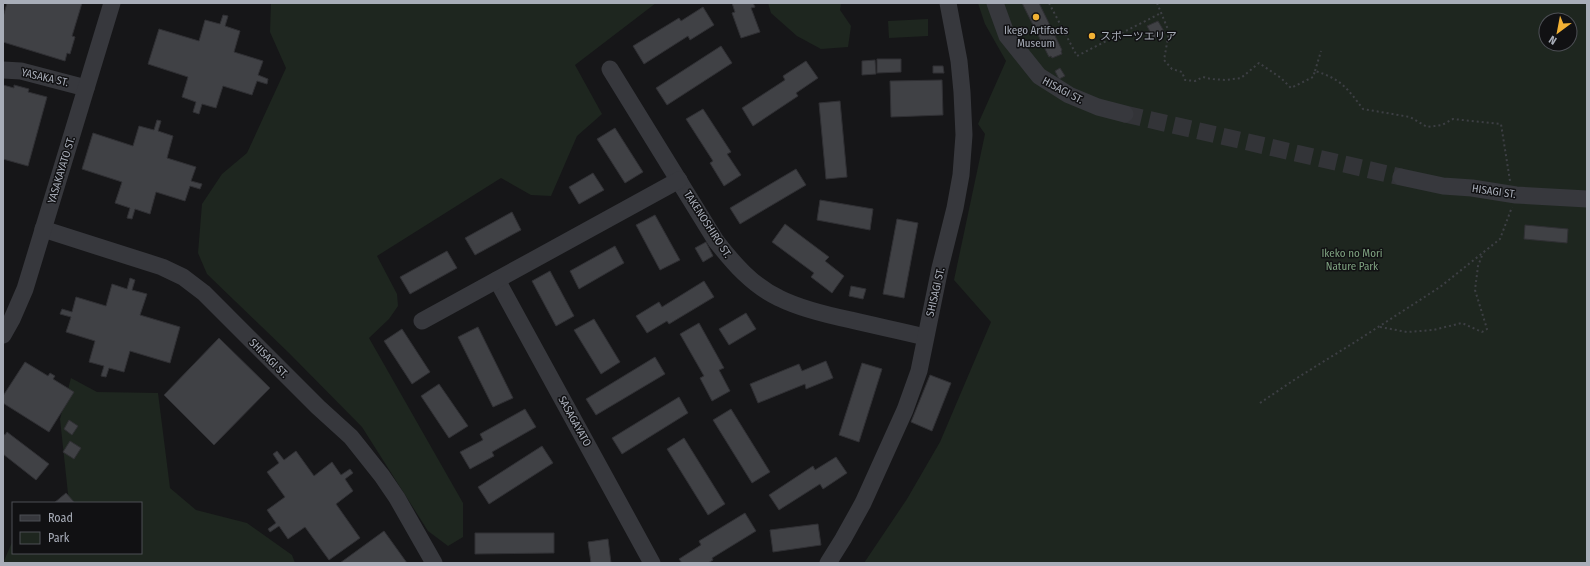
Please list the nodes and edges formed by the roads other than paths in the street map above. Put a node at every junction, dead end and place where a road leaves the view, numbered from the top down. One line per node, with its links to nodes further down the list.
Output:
1 (112, 3): 6 (lane, YASAKAYATO ST.)
2 (948, 3): 15 (lane, SHISAGI ST.)
3 (995, 3): 7 (lane, HISAGI ST.)
4 (610, 69): 9 (lane, TAKENOSHIRO ST.)
5 (3, 70): 6 (lane, YASAKA ST.)
6 (86, 88): 11 (lane, YASAKAYATO ST.)
7 (1125, 114)
8 (1401, 177): 10 (lane, HISAGI ST.)
9 (679, 180): 12 (lane); 15 (lane, TAKENOSHIRO ST.)
10 (1587, 199)
11 (43, 229): 14 (lane, YASAKAYATO ST.); 16 (lane, SHISAGI ST.)
12 (497, 280): 13 (lane); 17 (lane, SASAGAYATO)
13 (422, 321)
14 (3, 335)
15 (925, 337): 18 (lane, SHISAGI ST.)
16 (434, 563)
17 (652, 563)
18 (828, 563)

